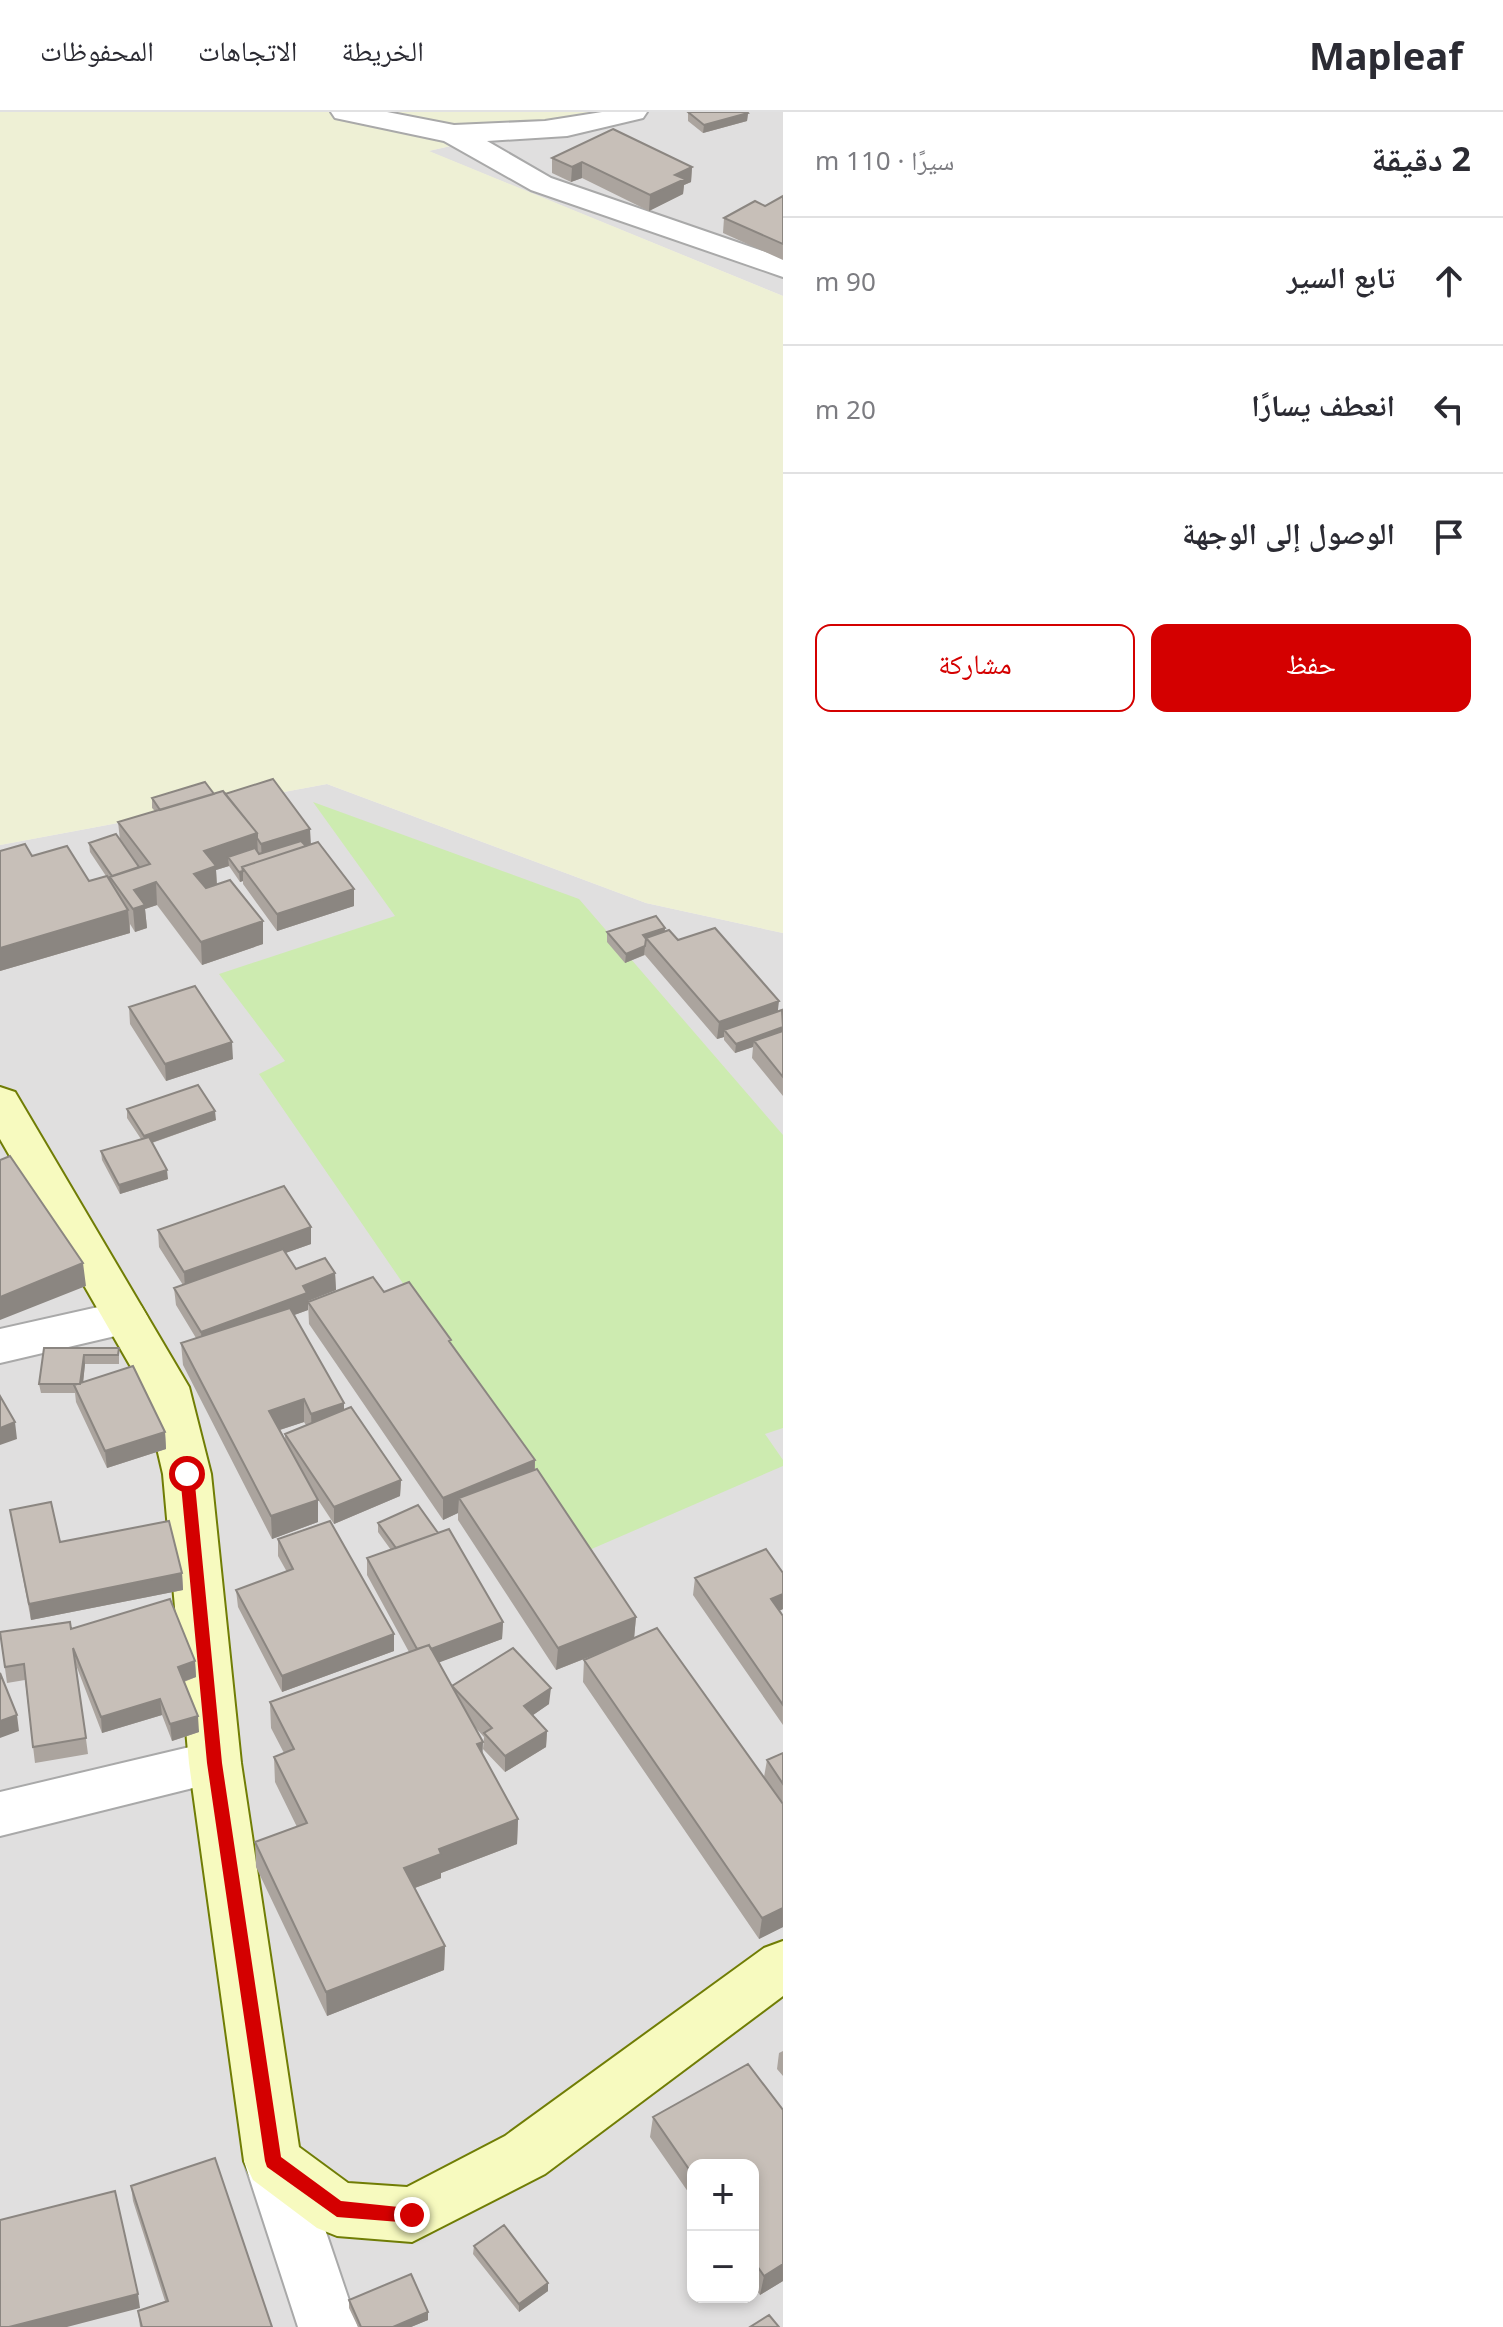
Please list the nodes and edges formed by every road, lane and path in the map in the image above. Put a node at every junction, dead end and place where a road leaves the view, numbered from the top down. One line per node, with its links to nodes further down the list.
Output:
1 (345, 112): 3 (street)
2 (633, 112): 3 (street)
3 (453, 134): 4 (street)
4 (783, 268)
5 (0, 1102): 6 (street)
6 (125, 1318): 7 (street); 8 (street)
7 (0, 1346)
8 (215, 1763): 9 (street); 11 (street)
9 (0, 1814)
10 (783, 1965): 11 (street)
11 (273, 2161): 12 (street)
12 (328, 2327)

